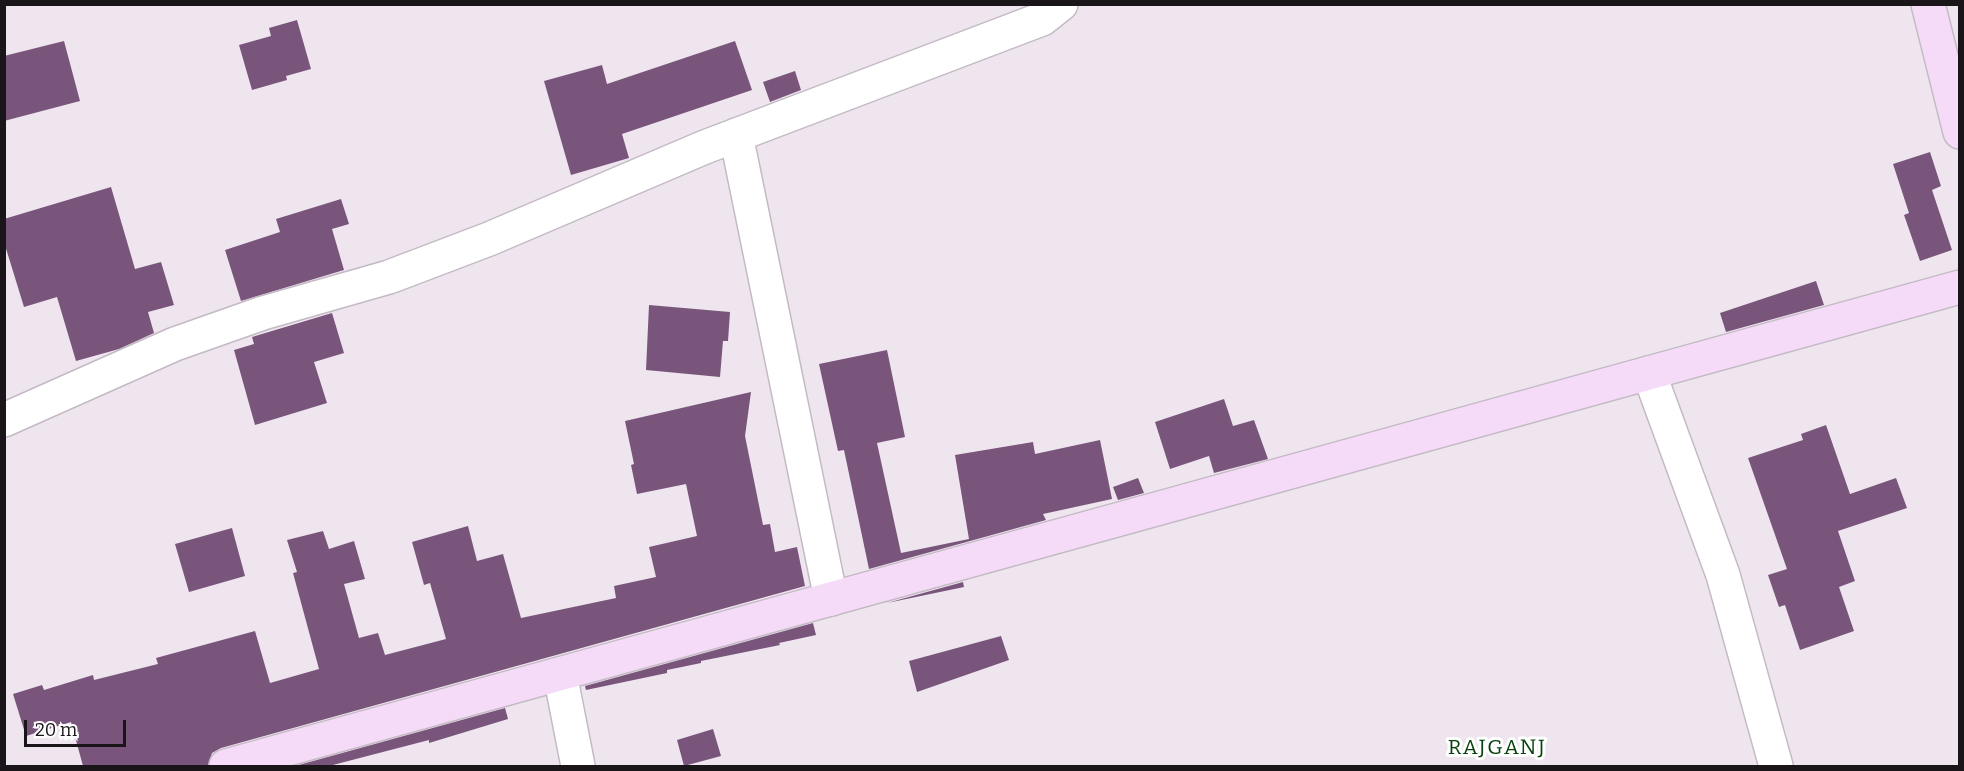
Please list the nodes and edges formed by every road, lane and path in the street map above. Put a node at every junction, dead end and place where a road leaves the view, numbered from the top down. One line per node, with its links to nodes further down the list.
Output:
1 (1061, 4): 4 (street)
2 (1928, 4): 3 (street)
3 (1959, 132)
4 (736, 135): 7 (street); 8 (street)
5 (1959, 287): 6 (street)
6 (1649, 373): 8 (street); 12 (street)
7 (4, 420)
8 (831, 599): 9 (street)
9 (561, 674): 10 (street); 11 (street)
10 (226, 766)
11 (578, 766)
12 (1776, 766)

